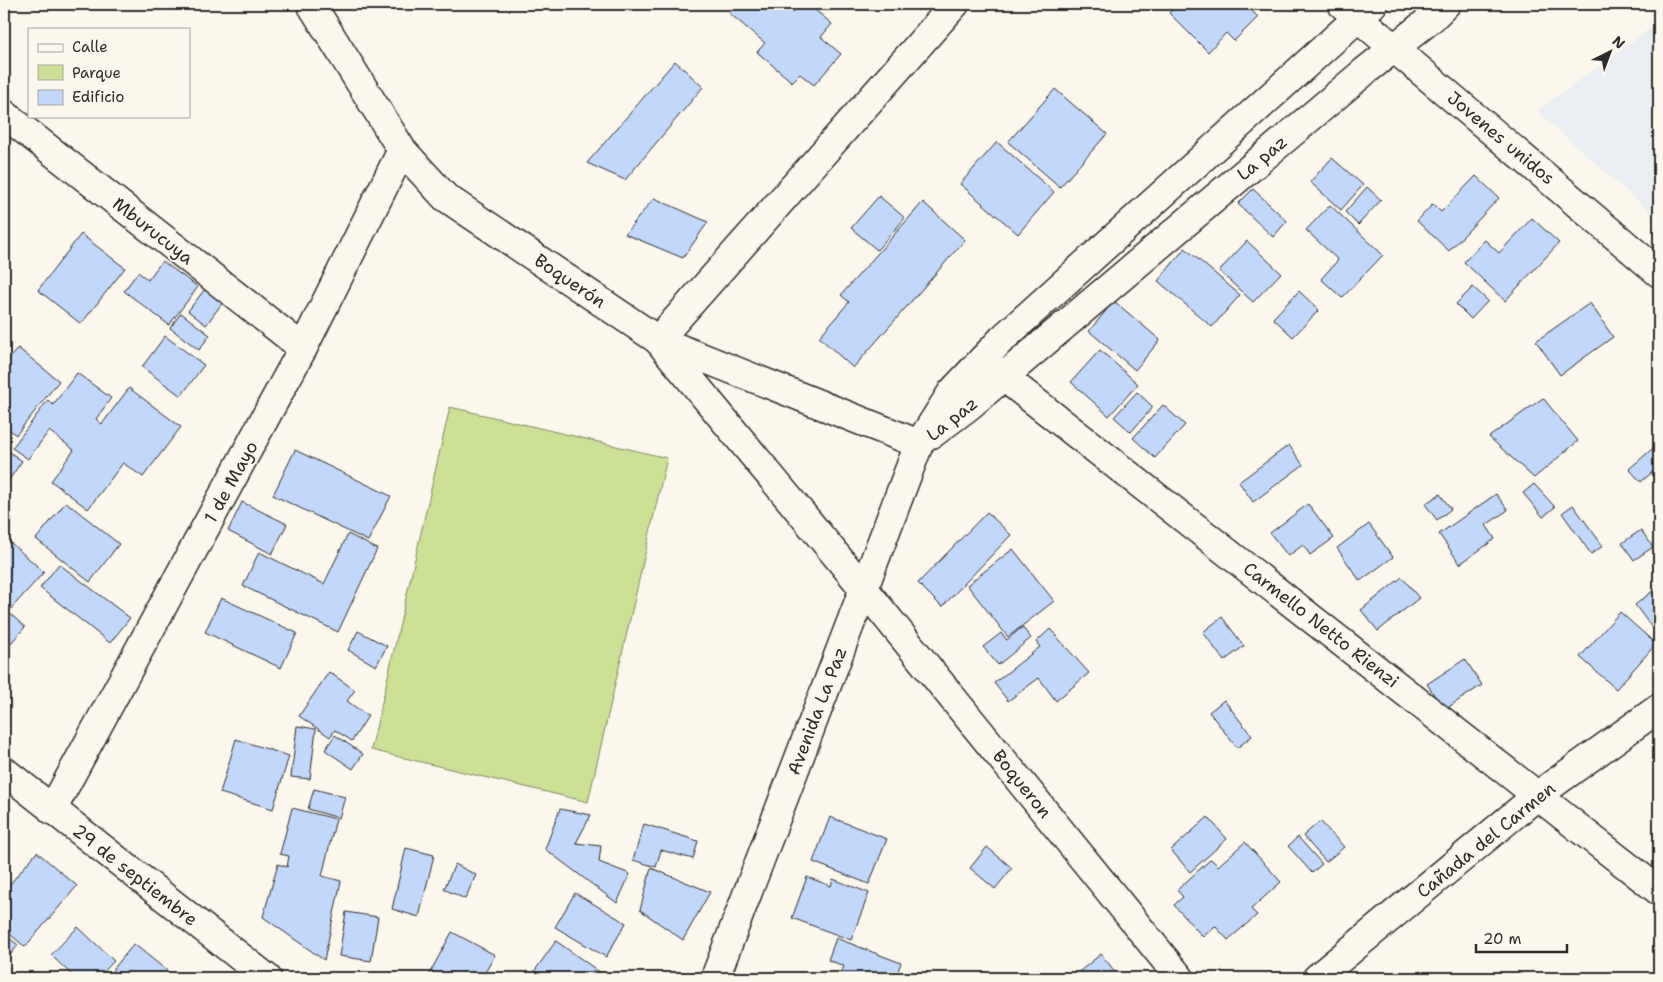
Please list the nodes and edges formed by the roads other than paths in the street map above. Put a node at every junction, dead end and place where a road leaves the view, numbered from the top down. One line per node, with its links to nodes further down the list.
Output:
1 (311, 4): 7 (street, Boquerón)
2 (955, 4): 9 (street)
3 (1446, 4): 5 (street, La paz)
4 (1358, 9): 5 (street, Jovenes unidos); 11 (street, La paz)
5 (1394, 48): 8 (street, Jovenes unidos); 12 (street, La paz)
6 (4, 114): 10 (street, Mburucuya)
7 (402, 150): 9 (street, Boquerón); 10 (street, 1 de Mayo)
8 (1659, 273)
9 (658, 340): 13 (street, Boquerón); 14 (street, Boqueron)
10 (303, 348): 18 (street, 1 de Mayo)
11 (982, 360): 12 (street, Carmello Netto Rienzi); 13 (street, La paz)
12 (1004, 376): 13 (street, La paz); 17 (street, Carmello Netto Rienzi)
13 (919, 444): 14 (street, Avenida La Paz)
14 (864, 589): 21 (street, Avenida La Paz); 22 (street, Boqueron)
15 (1659, 708): 17 (street, Cañada del Carmen)
16 (4, 771): 18 (street, 29 de septiembre)
17 (1538, 795): 19 (street, Carmello Netto Rienzi); 23 (street, Cañada del Carmen)
18 (52, 810): 20 (street, 29 de septiembre)
19 (1659, 891)
20 (256, 975)
21 (715, 978)
22 (1180, 978)
23 (1317, 978)

